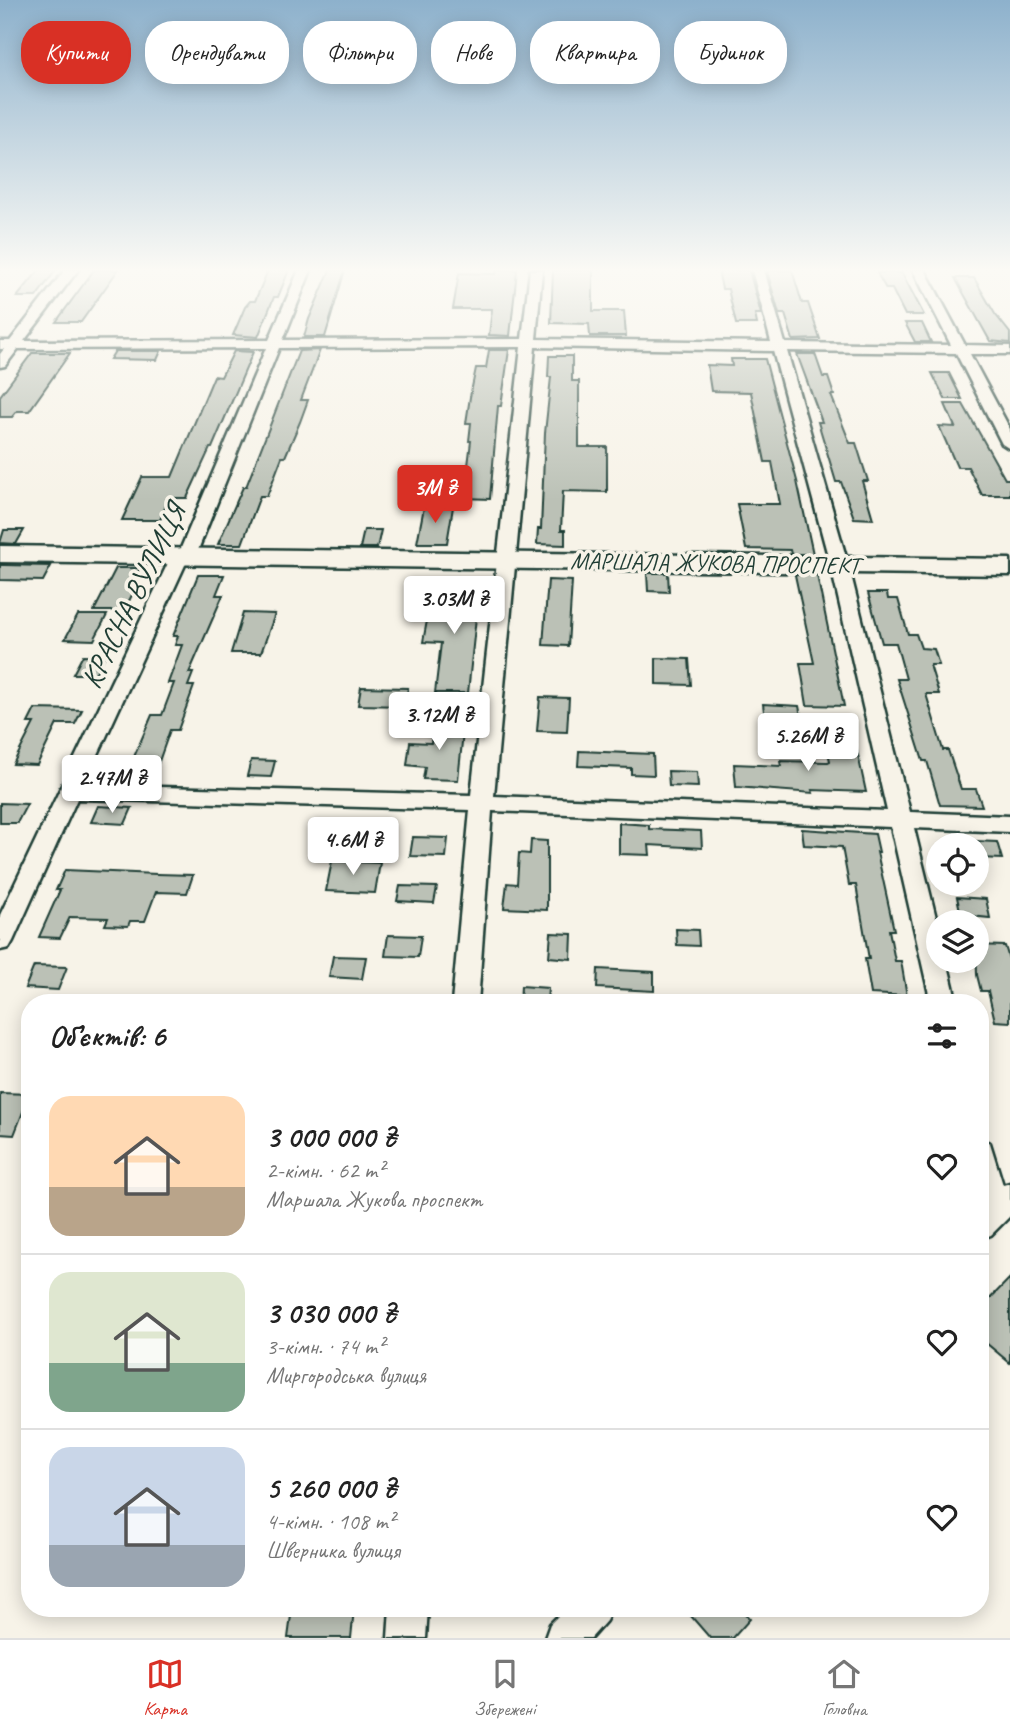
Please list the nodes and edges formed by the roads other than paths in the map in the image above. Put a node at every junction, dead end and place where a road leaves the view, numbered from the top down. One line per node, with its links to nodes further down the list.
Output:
1 (14, 346): 8 (street)
2 (274, 346): 11 (street, КРАСНА ВУЛИЦЯ)
3 (530, 346): 12 (street)
4 (778, 346): 13 (street)
5 (805, 346): 6 (street)
6 (961, 349): 7 (street); 9 (street)
7 (1010, 350)
8 (0, 363)
9 (1010, 444)
10 (0, 554): 11 (street, МАРШАЛА ЖУКОВА ПРОСПЕКТ)
11 (183, 557): 12 (street, МАРШАЛА ЖУКОВА ПРОСПЕКТ); 15 (street, КРАСНА ВУЛИЦЯ)
12 (506, 560): 13 (street, МАРШАЛА ЖУКОВА ПРОСПЕКТ); 16 (street)
13 (839, 564): 14 (street, МАРШАЛА ЖУКОВА ПРОСПЕКТ); 17 (street)
14 (1010, 567)
15 (70, 792): 16 (street); 19 (street, КРАСНА ВУЛИЦЯ)
16 (483, 803): 17 (street); 20 (street)
17 (900, 820): 18 (street); 21 (street)
18 (1010, 824)
19 (0, 941)
20 (466, 994)
21 (942, 994)
22 (989, 1187): 23 (street)
23 (995, 1210)
24 (408, 1617): 26 (street)
25 (584, 1617): 27 (street)
26 (407, 1638)
27 (564, 1638)

